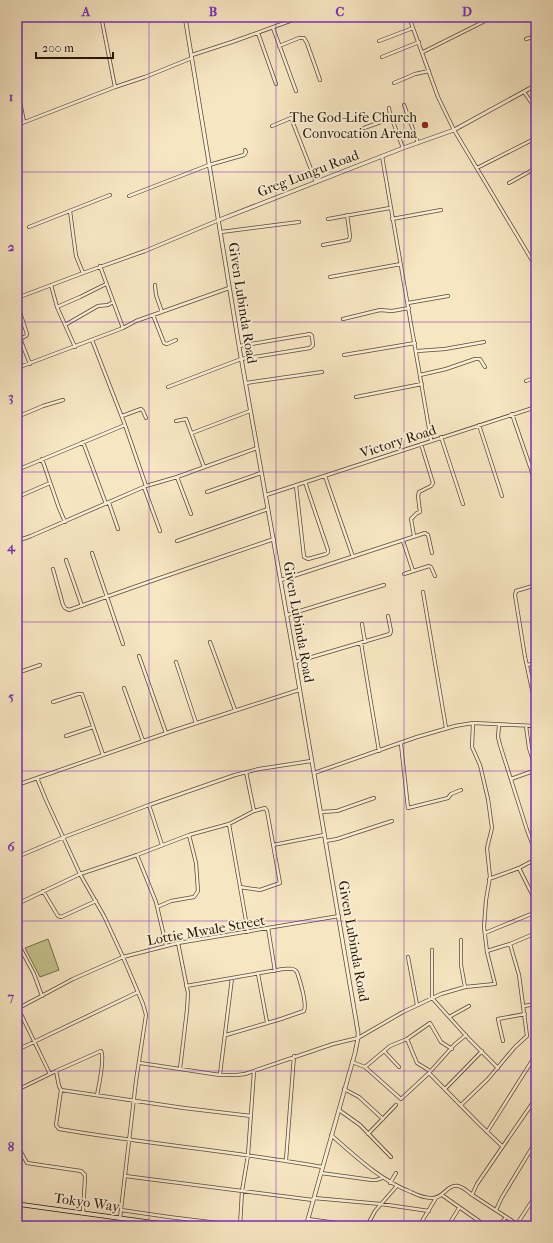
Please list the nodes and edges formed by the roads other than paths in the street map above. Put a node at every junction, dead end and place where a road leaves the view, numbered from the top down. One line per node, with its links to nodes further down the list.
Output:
1 (32, 17): 8 (street)
2 (185, 17): 19 (street, Given Lubinda Road)
3 (283, 17): 9 (street)
4 (301, 17): 9 (street)
5 (409, 17): 11 (street)
6 (493, 17): 18 (street)
7 (102, 21): 27 (street)
8 (17, 23)
9 (285, 23): 10 (street)
10 (273, 28): 12 (street); 17 (street)
11 (413, 28): 15 (street); 16 (street)
12 (258, 33): 19 (street); 24 (street)
13 (536, 36): 14 (street)
14 (526, 39)
15 (379, 41)
16 (419, 42): 18 (street); 20 (street)
17 (279, 46): 22 (street); 28 (street)
18 (423, 52): 21 (street)
19 (192, 57): 27 (street); 44 (street, Given Lubinda Road)
20 (382, 57)
21 (429, 70): 23 (street); 38 (street)
22 (320, 80)
23 (394, 83)
24 (276, 84)
25 (536, 85): 29 (street, Greg Lungu Road)
26 (17, 87): 34 (street)
27 (115, 87): 34 (street)
28 (296, 91)
29 (523, 91): 32 (street); 38 (street, Greg Lungu Road)
30 (404, 105): 40 (street)
31 (389, 108): 33 (street)
32 (536, 109)
33 (392, 118): 37 (street); 41 (street)
34 (24, 122): 35 (street)
35 (17, 125)
36 (272, 126): 47 (street)
37 (364, 128)
38 (454, 130): 40 (street, Greg Lungu Road); 45 (street)
39 (536, 138): 45 (street)
40 (418, 143): 41 (street, Greg Lungu Road)
41 (403, 148): 43 (street, Greg Lungu Road)
42 (245, 150): 44 (street)
43 (382, 156): 47 (street, Greg Lungu Road); 51 (street)
44 (209, 165): 50 (street); 57 (street, Given Lubinda Road)
45 (477, 168): 64 (street)
46 (536, 168): 48 (street)
47 (316, 182): 57 (street, Greg Lungu Road)
48 (509, 183)
49 (110, 195): 53 (street)
50 (129, 196)
51 (390, 208): 54 (street); 56 (street)
52 (441, 210): 56 (street)
53 (70, 211): 59 (street); 65 (street)
54 (346, 215): 55 (street); 61 (street)
55 (328, 219)
56 (392, 219): 62 (street)
57 (219, 220): 60 (street, Given Lubinda Road); 63 (street)
58 (299, 222): 60 (street)
59 (29, 227)
60 (221, 232): 71 (street, Given Lubinda Road)
61 (322, 245)
62 (401, 264): 66 (street); 76 (street)
63 (100, 266): 65 (street); 67 (street)
64 (536, 267)
65 (83, 273): 69 (street)
66 (330, 277)
67 (106, 284): 74 (street); 77 (street)
68 (17, 285): 73 (street)
69 (51, 285): 73 (street); 77 (street)
70 (155, 285): 79 (street)
71 (229, 288): 79 (street); 88 (street, Given Lubinda Road)
72 (448, 296): 76 (street)
73 (19, 298)
74 (113, 302): 82 (street); 83 (street)
75 (17, 303): 93 (street)
76 (408, 303): 78 (street)
77 (57, 306): 82 (street)
78 (409, 308): 81 (street); 87 (street)
79 (162, 312): 80 (street)
80 (153, 315): 83 (street); 85 (street)
81 (343, 319)
82 (65, 325): 89 (street)
83 (123, 328): 84 (street)
84 (92, 340): 89 (street); 108 (street)
85 (176, 340)
86 (484, 342): 90 (street)
87 (415, 343): 90 (street); 91 (street)
88 (239, 346): 92 (street, Given Lubinda Road); 92 (street)
89 (75, 347): 93 (street)
90 (416, 351): 97 (street)
91 (344, 355)
92 (241, 359): 100 (street, Given Lubinda Road); 102 (street)
93 (30, 364): 95 (street)
94 (485, 367): 97 (street)
95 (17, 368)
96 (322, 372): 100 (street)
97 (420, 375): 101 (street)
98 (536, 377): 99 (street)
99 (526, 381)
100 (246, 383): 106 (street, Given Lubinda Road)
101 (422, 384): 103 (street); 116 (street)
102 (168, 387)
103 (356, 397)
104 (63, 400): 109 (street)
105 (536, 407): 107 (street, Victory Road)
106 (250, 411): 114 (street); 119 (street, Given Lubinda Road)
107 (512, 414): 113 (street, Victory Road); 126 (street)
108 (122, 416): 110 (street); 112 (street)
109 (17, 417)
110 (146, 418)
111 (176, 421): 114 (street)
112 (125, 425): 117 (street); 129 (street)
113 (479, 425): 115 (street, Victory Road); 134 (street)
114 (192, 433): 121 (street)
115 (441, 437): 116 (street, Victory Road); 136 (street)
116 (431, 440): 118 (street, Victory Road)
117 (83, 442): 120 (street); 135 (street)
118 (421, 444): 124 (street, Victory Road); 142 (street)
119 (256, 448): 121 (street); 123 (street, Given Lubinda Road)
120 (42, 460): 122 (street); 128 (street)
121 (204, 467): 125 (street)
122 (17, 470)
123 (261, 473): 131 (street); 132 (street, Given Lubinda Road)
124 (325, 476): 127 (street, Victory Road); 149 (street)
125 (177, 477): 129 (street); 138 (street)
126 (535, 481)
127 (305, 482): 130 (street, Victory Road); 130 (street)
128 (50, 483): 133 (street); 139 (street)
129 (145, 486): 135 (street); 141 (street)
130 (296, 486): 132 (street, Victory Road)
131 (207, 492)
132 (266, 495): 137 (street, Given Lubinda Road)
133 (20, 496)
134 (502, 496)
135 (107, 503): 139 (street); 140 (street)
136 (463, 504)
137 (268, 509): 143 (street, Given Lubinda Road); 145 (street)
138 (191, 514)
139 (65, 522): 144 (street)
140 (118, 528)
141 (160, 532)
142 (414, 536): 146 (street); 148 (street)
143 (274, 539): 155 (street, Given Lubinda Road); 159 (street)
144 (17, 541)
145 (177, 541)
146 (403, 541): 149 (street); 152 (street)
147 (92, 553): 159 (street)
148 (432, 553)
149 (353, 557): 155 (street)
150 (66, 560): 160 (street)
151 (53, 569): 160 (street)
152 (413, 571): 153 (street); 154 (street)
153 (404, 574)
154 (435, 576)
155 (281, 580): 161 (street, Given Lubinda Road)
156 (384, 585): 161 (street)
157 (536, 585): 172 (street)
158 (423, 592): 186 (street)
159 (107, 597): 160 (street); 167 (street)
160 (82, 606)
161 (287, 615): 170 (street, Given Lubinda Road)
162 (388, 616): 165 (street)
163 (362, 624): 165 (street)
164 (210, 642): 179 (street)
165 (365, 642): 166 (street)
166 (361, 643): 170 (street); 191 (street)
167 (123, 644)
168 (139, 656): 187 (street)
169 (176, 662): 180 (street)
170 (295, 662): 176 (street, Given Lubinda Road)
171 (536, 662): 172 (street)
172 (527, 664): 178 (street)
173 (40, 665): 174 (street)
174 (17, 673)
175 (124, 688): 189 (street)
176 (299, 690): 179 (street); 193 (street, Given Lubinda Road)
177 (53, 702): 185 (street)
178 (536, 708)
179 (235, 710): 180 (street)
180 (196, 723): 187 (street)
181 (472, 723): 182 (street); 186 (street); 219 (street)
182 (499, 724): 183 (street); 198 (street)
183 (526, 726): 184 (street); 194 (street)
184 (536, 726)
185 (93, 727): 188 (street); 192 (street)
186 (446, 728): 190 (street)
187 (166, 733): 189 (street)
188 (66, 736)
189 (142, 741): 192 (street)
190 (401, 744): 191 (street); 200 (street)
191 (380, 751): 196 (street)
192 (103, 755): 197 (street)
193 (311, 761): 195 (street); 196 (street, Given Lubinda Road)
194 (536, 770): 198 (street)
195 (246, 772): 202 (street); 203 (street)
196 (314, 773): 204 (street, Given Lubinda Road)
197 (37, 778): 199 (street); 209 (street)
198 (511, 779): 213 (street)
199 (17, 785)
200 (461, 790)
201 (374, 798): 204 (street)
202 (149, 805): 209 (street); 211 (street)
203 (254, 811): 206 (street); 212 (street)
204 (320, 812): 208 (street, Given Lubinda Road)
205 (392, 821): 210 (street)
206 (229, 824): 207 (street); 220 (street)
207 (189, 835): 211 (street); 225 (street)
208 (324, 835): 210 (street, Given Lubinda Road); 212 (street)
209 (64, 837): 215 (street); 218 (street)
210 (325, 841): 227 (street, Given Lubinda Road)
211 (162, 845): 214 (street)
212 (273, 845): 220 (street)
213 (536, 847)
214 (137, 855): 218 (street); 225 (street)
215 (17, 857)
216 (536, 859): 217 (street)
217 (519, 868): 219 (street); 223 (street)
218 (80, 874): 221 (street); 222 (street)
219 (489, 879): 230 (street)
220 (240, 887): 229 (street)
221 (43, 891): 222 (street); 224 (street)
222 (96, 901): 239 (street)
223 (536, 902)
224 (17, 904)
225 (157, 907): 236 (street)
226 (536, 912): 230 (street)
227 (339, 916): 228 (street, Lottie Mwale Street); 259 (street, Given Lubinda Road)
228 (268, 928): 229 (street, Lottie Mwale Street); 241 (street)
229 (248, 932): 234 (street, Lottie Mwale Street)
230 (485, 933): 238 (street)
231 (536, 933): 235 (street)
232 (461, 940): 245 (street)
233 (17, 942): 247 (street)
234 (178, 943): 236 (street, Lottie Mwale Street); 244 (street)
235 (510, 944): 238 (street); 252 (street)
236 (166, 945): 239 (street, Lottie Mwale Street)
237 (432, 950): 248 (street)
238 (487, 951): 245 (street)
239 (123, 957): 246 (street); 247 (street, Lottie Mwale Street)
240 (408, 957): 250 (street)
241 (275, 971): 242 (street); 256 (street)
242 (258, 974): 243 (street); 256 (street)
243 (232, 978): 244 (street); 257 (street)
244 (186, 986): 274 (street)
245 (465, 987): 248 (street)
246 (138, 992): 261 (street); 270 (street)
247 (42, 996): 253 (street, Lottie Mwale Street)
248 (432, 998): 250 (street); 255 (street)
249 (536, 1004): 252 (street)
250 (417, 1005): 259 (street)
251 (469, 1006): 255 (street)
252 (524, 1006): 254 (street)
253 (18, 1009): 261 (street)
254 (525, 1014): 262 (street); 273 (street)
255 (448, 1017): 258 (street)
256 (267, 1022): 257 (street)
257 (226, 1035): 279 (street)
258 (466, 1035): 263 (street); 266 (street)
259 (358, 1038): 267 (street); 269 (street, Given Lubinda Road)
260 (407, 1039): 263 (street); 265 (street); 277 (street)
261 (34, 1041): 264 (street); 278 (street)
262 (503, 1041)
263 (452, 1049): 277 (street)
264 (17, 1050)
265 (384, 1051): 271 (street); 272 (street)
266 (482, 1051): 273 (street); 281 (street)
267 (294, 1056): 276 (street); 301 (street)
268 (535, 1056): 292 (street)
269 (352, 1062): 271 (street); 280 (street, Given Lubinda Road)
270 (140, 1063): 274 (street); 286 (street)
271 (366, 1067): 277 (street)
272 (399, 1067)
273 (498, 1068): 288 (street)
274 (180, 1069): 279 (street)
275 (56, 1071): 278 (street); 283 (street); 284 (street)
276 (254, 1071): 279 (street); 290 (street)
277 (430, 1072): 281 (street)
278 (50, 1074): 282 (street)
279 (220, 1075)
280 (344, 1089): 289 (street, Given Lubinda Road); 291 (street)
281 (445, 1089): 288 (street)
282 (17, 1090)
283 (61, 1090): 284 (street); 295 (street)
284 (97, 1095): 286 (street)
285 (536, 1098): 298 (street)
286 (134, 1101): 290 (street); 295 (street)
287 (396, 1105): 291 (street)
288 (461, 1105): 292 (street)
289 (339, 1110): 293 (street); 294 (street, Given Lubinda Road)
290 (251, 1116): 299 (street)
291 (383, 1118): 293 (street)
292 (487, 1132): 298 (street)
293 (368, 1134): 300 (street)
294 (331, 1135): 302 (street, Given Lubinda Road); 306 (street)
295 (129, 1139): 299 (street); 305 (street)
296 (536, 1141): 319 (street)
297 (17, 1144): 321 (street)
298 (502, 1146): 311 (street)
299 (248, 1155): 301 (street); 309 (street)
300 (392, 1157)
301 (286, 1160): 302 (street)
302 (322, 1167): 303 (street, Given Lubinda Road)
303 (321, 1173): 306 (street); 314 (street, Given Lubinda Road)
304 (396, 1173): 307 (street)
305 (125, 1176): 309 (street); 318 (street)
306 (382, 1178): 307 (street)
307 (390, 1183): 308 (street)
308 (396, 1187): 313 (street); 316 (street)
309 (242, 1191): 314 (street); 332 (street)
310 (442, 1195): 311 (street); 313 (street); 317 (street)
311 (472, 1195): 319 (street)
312 (536, 1195): 328 (street)
313 (436, 1198): 320 (street)
314 (314, 1199): 316 (street); 324 (street, Given Lubinda Road)
315 (17, 1204): 321 (main road, Tokyo Way)
316 (381, 1204): 320 (street); 335 (street)
317 (459, 1208): 326 (street); 337 (street)
318 (121, 1210): 323 (street); 325 (street)
319 (496, 1210): 322 (street)
320 (429, 1211): 336 (street)
321 (82, 1213): 323 (main road, Tokyo Way)
322 (506, 1217): 328 (street); 340 (street)
323 (120, 1218): 330 (main road, Tokyo Way)
324 (308, 1219): 333 (street, Given Lubinda Road); 334 (street)
325 (188, 1220): 331 (street); 332 (street)
326 (479, 1222): 338 (street); 339 (street)
327 (17, 1223): 329 (street)
328 (519, 1225)
329 (22, 1226)
330 (177, 1226)
331 (187, 1226)
332 (241, 1226)
333 (306, 1226)
334 (357, 1226)
335 (367, 1226)
336 (419, 1226)
337 (448, 1226)
338 (476, 1226)
339 (486, 1226)
340 (499, 1226)

